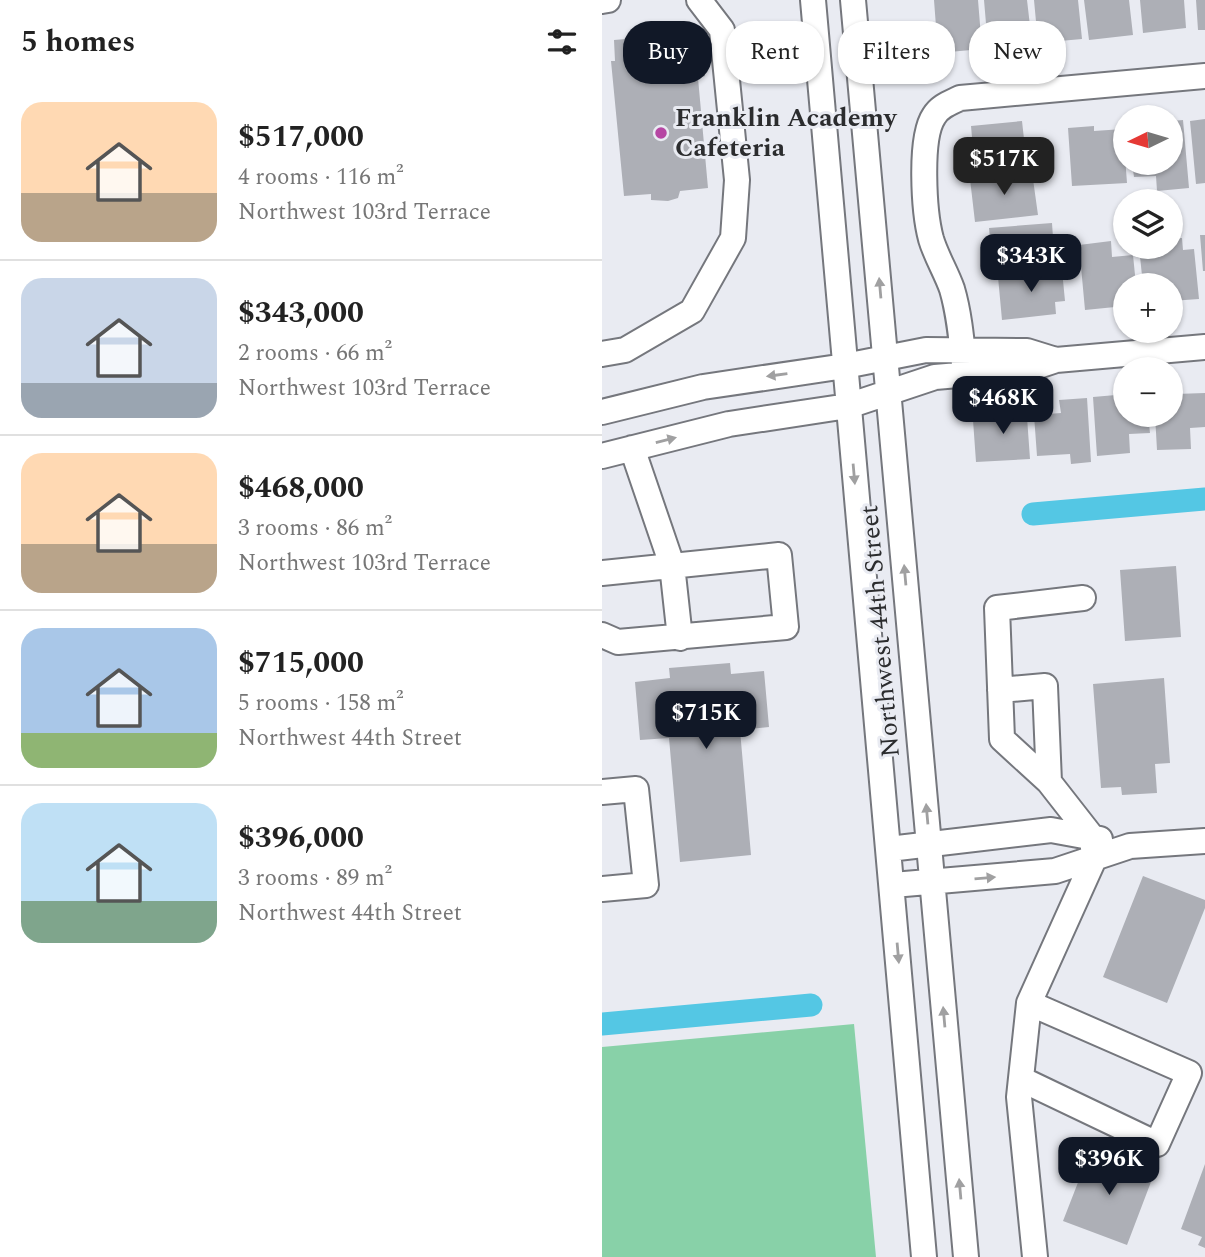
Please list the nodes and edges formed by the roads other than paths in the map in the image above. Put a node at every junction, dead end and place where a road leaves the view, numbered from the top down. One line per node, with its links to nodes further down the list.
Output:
1 (608, 0): 5 (street)
2 (699, 0): 9 (street)
3 (813, 0): 12 (street, Northwest 44th Street)
4 (852, 0): 10 (street, Northwest 44th Street, one-way to 4)
5 (602, 1)
6 (1205, 76): 8 (street)
7 (1205, 347): 11 (street)
8 (962, 349): 10 (street); 11 (street); 13 (street)
9 (602, 354)
10 (886, 356): 12 (street); 14 (street, Northwest 44th Street)
11 (1056, 360): 13 (street)
12 (845, 366): 15 (street, Northwest 44th Street); 16 (street, one-way to 16)
13 (965, 374): 14 (street)
14 (889, 391): 15 (street); 29 (street, Northwest 44th Street, one-way to 14)
15 (848, 407): 17 (street, one-way to 15); 31 (street, Northwest 44th Street, one-way to 31)
16 (602, 412)
17 (632, 448): 18 (street); 19 (street)
18 (602, 456)
19 (672, 565): 20 (street); 23 (street); 23 (street)
20 (602, 573)
21 (1083, 598): 24 (street)
22 (602, 635): 23 (street)
23 (680, 638)
24 (1000, 690): 25 (street); 25 (street)
25 (1049, 782): 30 (street)
26 (602, 792): 35 (street)
27 (1026, 833): 29 (street); 30 (street); 32 (street)
28 (1205, 841): 30 (street)
29 (929, 845): 31 (street); 33 (street, Northwest 44th Street)
30 (1093, 848): 32 (street); 36 (street)
31 (889, 849): 34 (street, Northwest 44th Street)
32 (1029, 874): 33 (street, one-way to 32)
33 (932, 882): 34 (street); 39 (street, Northwest 44th Street, one-way to 33)
34 (893, 885): 38 (street, Northwest 44th Street, one-way to 38)
35 (602, 889)
36 (1029, 1003): 37 (street); 37 (street)
37 (1021, 1079): 40 (street)
38 (924, 1257)
39 (967, 1257)
40 (1035, 1257)

